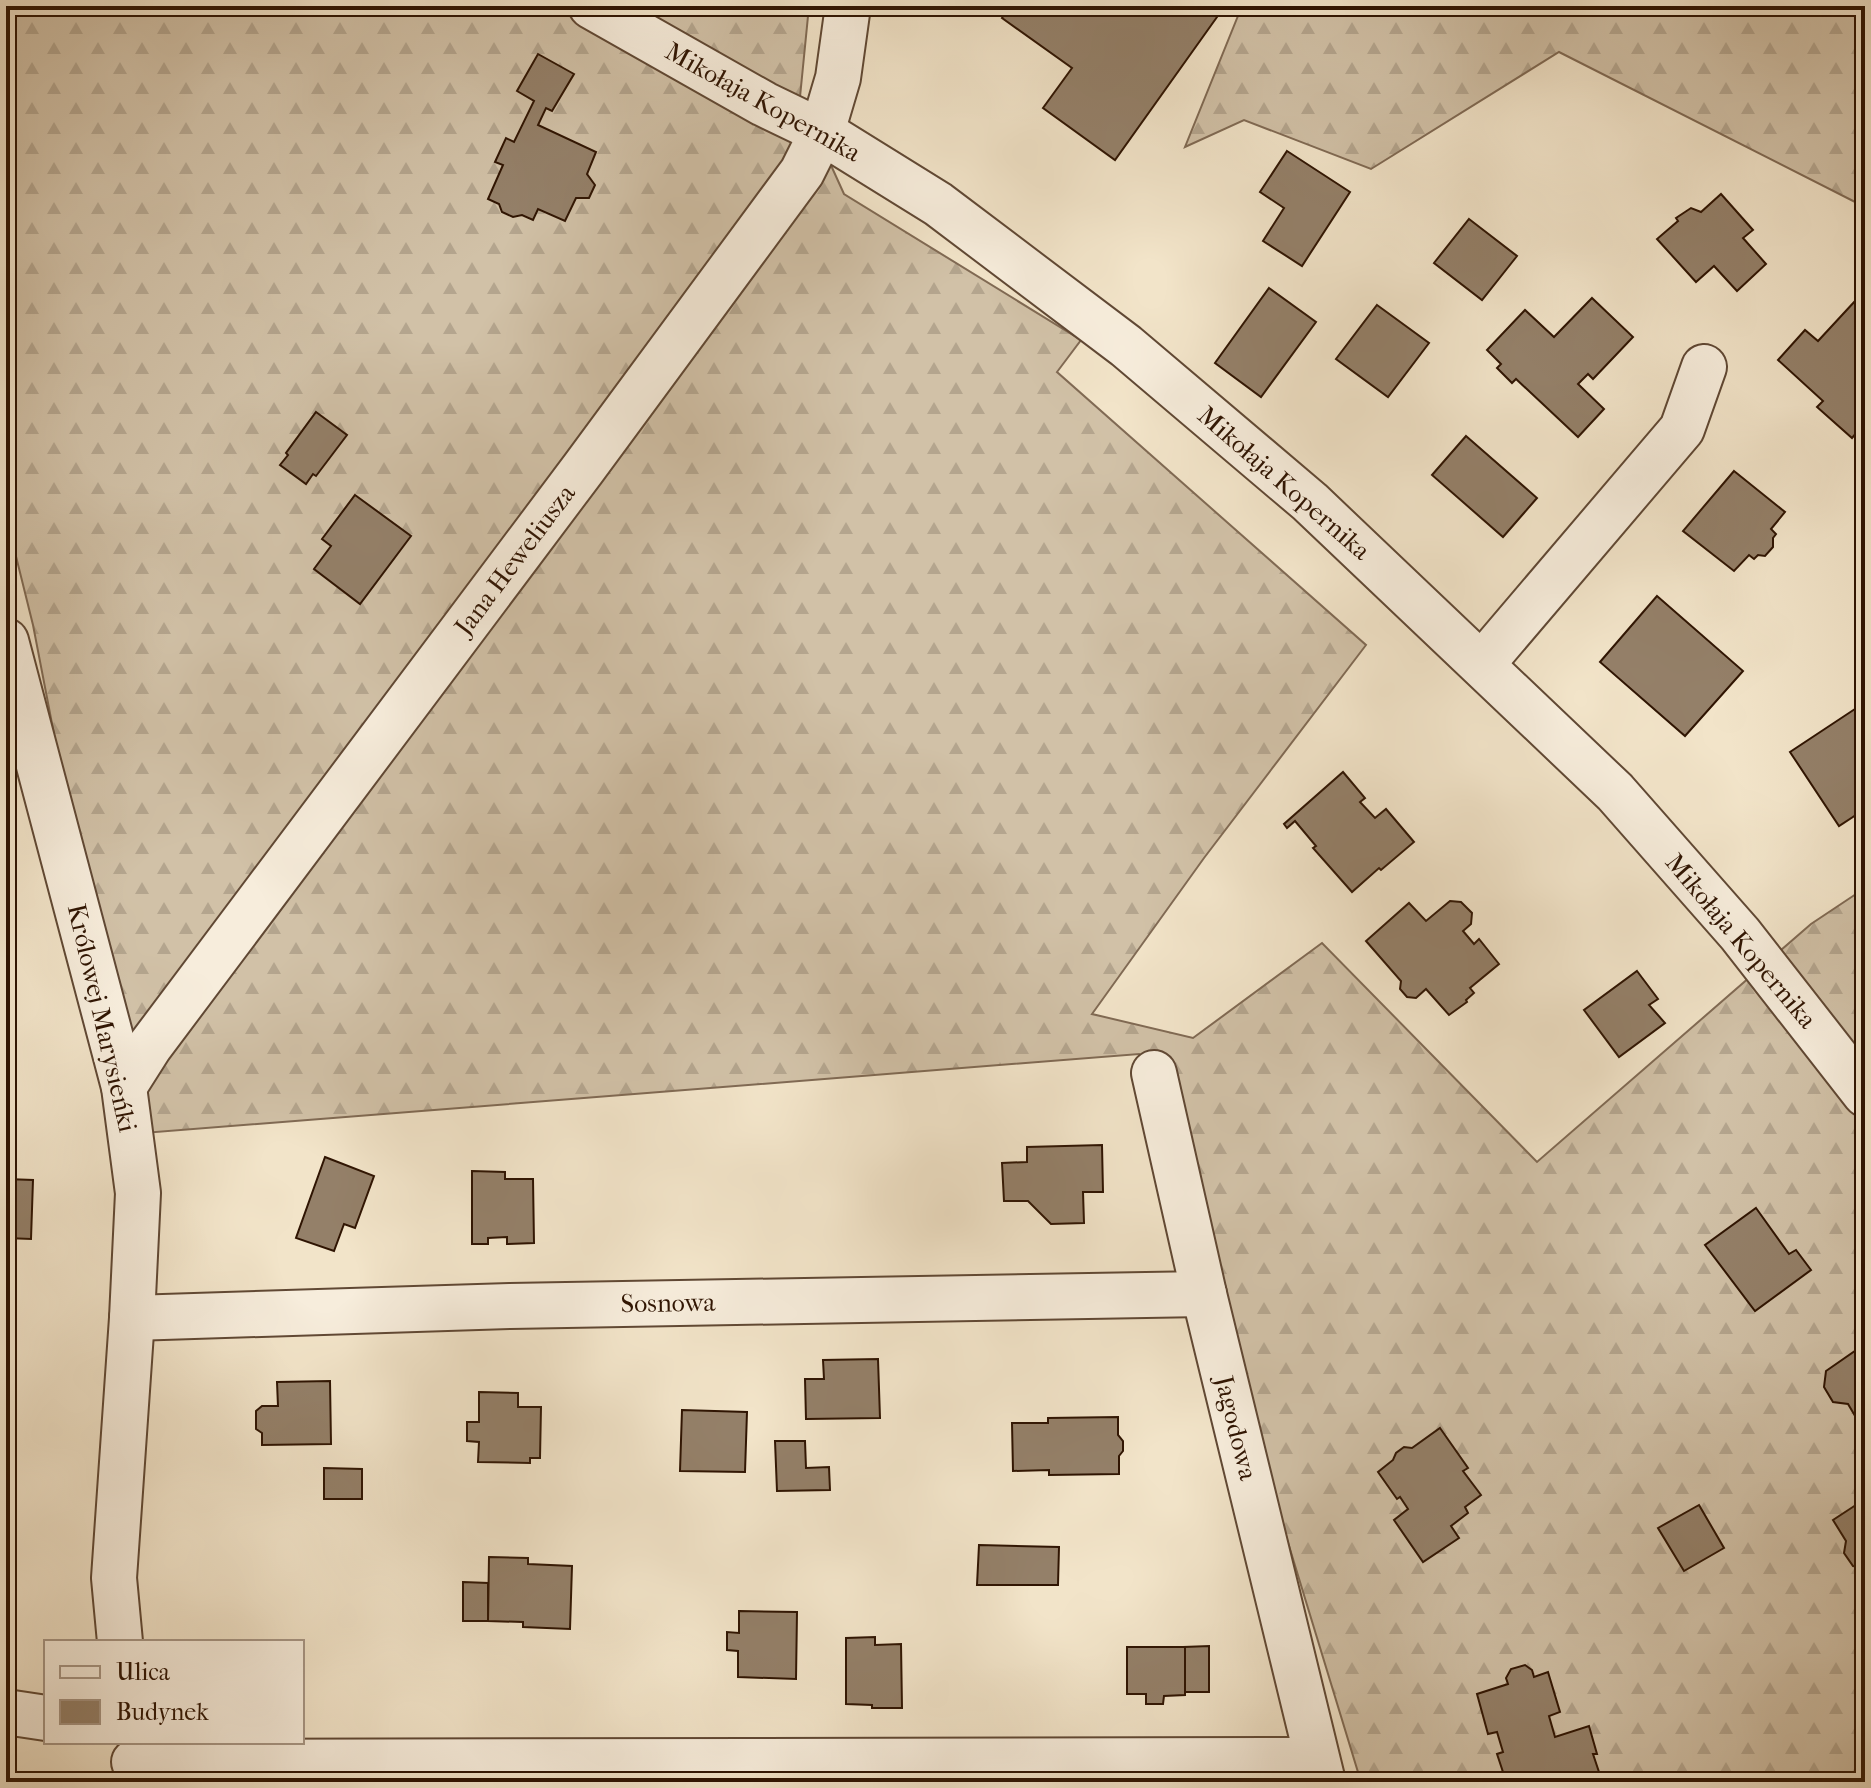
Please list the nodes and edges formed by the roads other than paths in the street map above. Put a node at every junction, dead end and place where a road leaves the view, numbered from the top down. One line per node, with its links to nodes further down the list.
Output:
1 (591, 6): 3 (street, Mikołaja Kopernika)
2 (848, 6): 3 (street, Jana Heweliusza)
3 (822, 132): 6 (street, Mikołaja Kopernika); 8 (street, Jana Heweliusza)
4 (1704, 367): 6 (street)
5 (9, 661): 8 (street, Królowej Marysieńki)
6 (1482, 664): 9 (street, Mikołaja Kopernika)
7 (1154, 1073): 10 (street, Jagodowa)
8 (124, 1087): 11 (street, Królowej Marysieńki)
9 (1865, 1094)
10 (1204, 1294): 11 (street, Sosnowa); 16 (street, Jagodowa)
11 (132, 1318): 12 (street, Królowej Marysieńki)
12 (120, 1640)
13 (6, 1712): 14 (street)
14 (44, 1718)
15 (134, 1762): 16 (street)
16 (1319, 1771)

